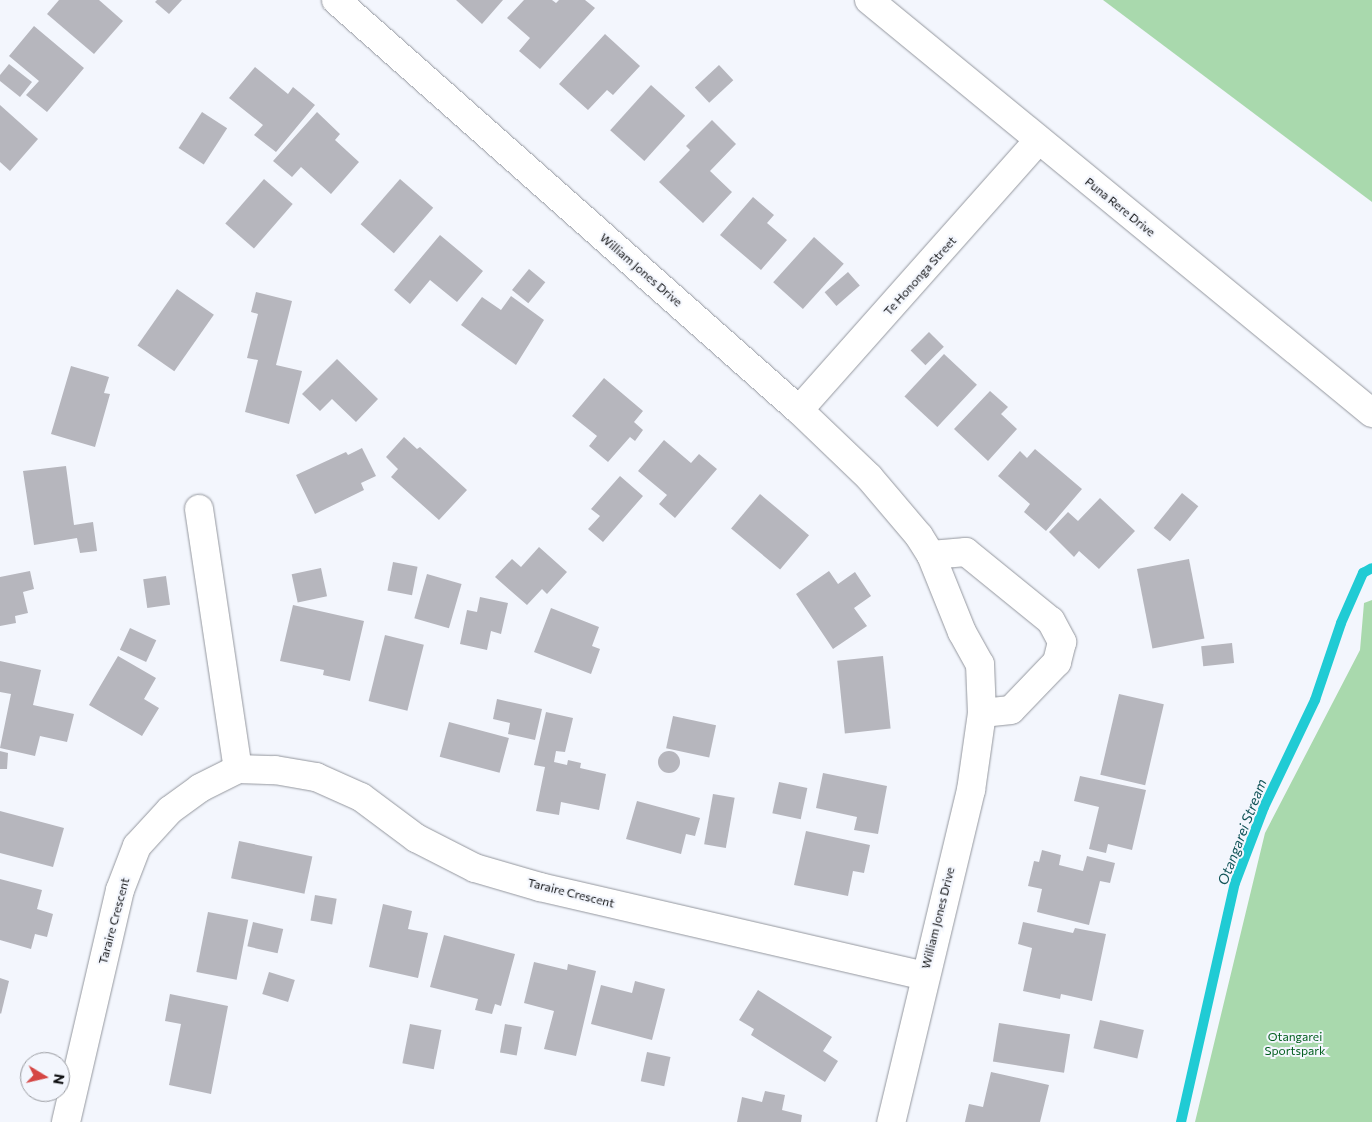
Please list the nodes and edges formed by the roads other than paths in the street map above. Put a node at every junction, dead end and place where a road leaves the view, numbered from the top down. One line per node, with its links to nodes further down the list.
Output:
1 (336, 0): 4 (street, William Jones Drive)
2 (869, 0): 3 (street, Puna Rere Drive)
3 (1039, 140): 4 (street, Te Hononga Street); 5 (street, Puna Rere Drive)
4 (799, 410): 7 (street, William Jones Drive)
5 (1372, 413)
6 (199, 510): 9 (street)
7 (931, 555): 8 (street, William Jones Drive); 8 (street)
8 (982, 713): 10 (street, William Jones Drive)
9 (238, 769): 10 (street, Taraire Crescent); 11 (street, Taraire Crescent)
10 (924, 976): 12 (street, William Jones Drive)
11 (66, 1122)
12 (891, 1122)

